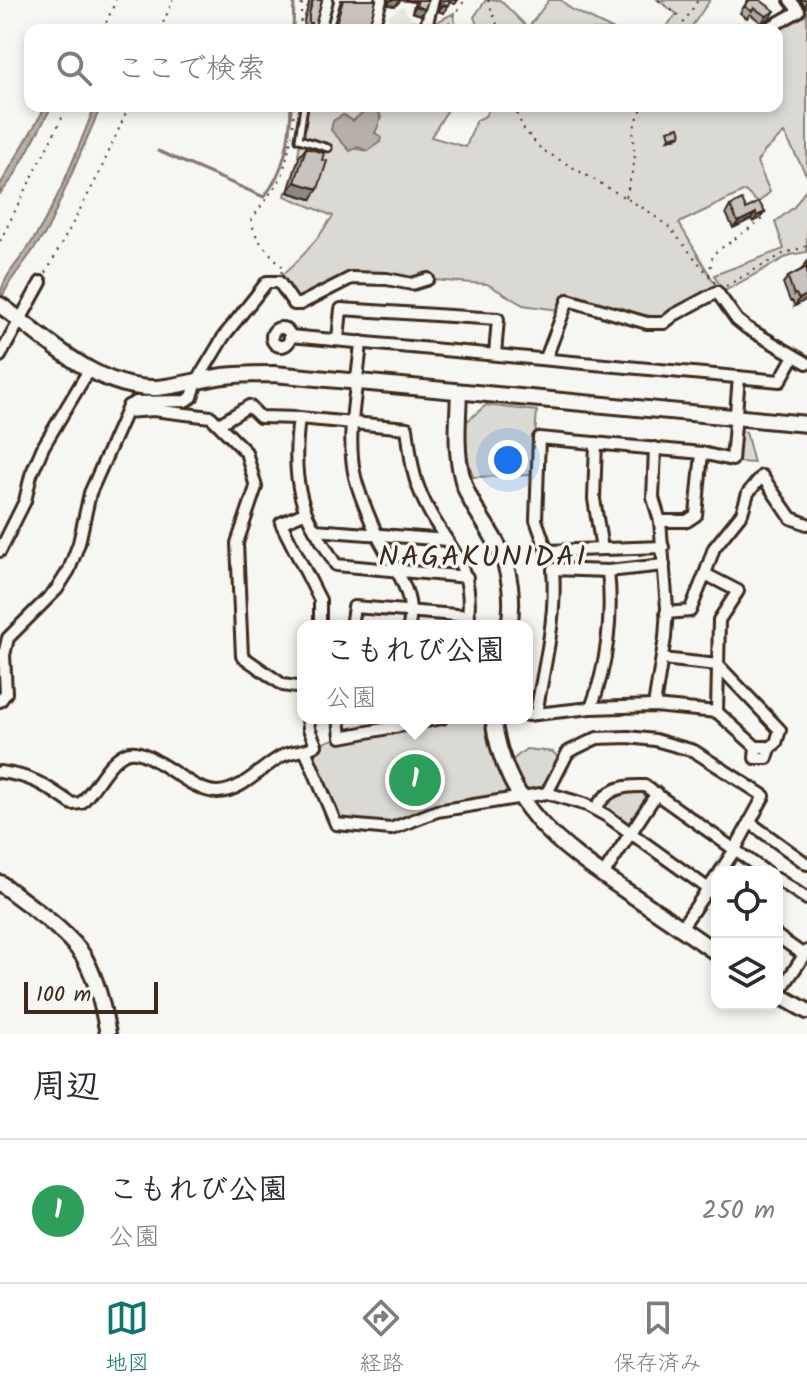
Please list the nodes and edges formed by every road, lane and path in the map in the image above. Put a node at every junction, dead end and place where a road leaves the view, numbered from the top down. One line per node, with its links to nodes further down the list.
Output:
1 (116, 0): 13 (path)
2 (173, 0): 14 (path)
3 (302, 0): 15 (path)
4 (327, 0): 16 (street)
5 (381, 0): 17 (street)
6 (433, 0): 18 (street)
7 (465, 0): 19 (path)
8 (488, 0): 20 (path)
9 (658, 0): 12 (path)
10 (698, 0): 12 (path)
11 (790, 0): 22 (street)
12 (684, 20): 21 (path)
13 (106, 24)
14 (163, 24)
15 (300, 24)
16 (321, 24)
17 (374, 24)
18 (427, 24)
19 (448, 24)
20 (497, 24)
21 (682, 24)
22 (776, 24)
23 (65, 112): 32 (path)
24 (126, 112): 37 (path)
25 (294, 112): 36 (path)
26 (303, 112): 29 (lane)
27 (516, 112): 30 (path)
28 (641, 112): 30 (path)
29 (328, 148)
30 (626, 198): 34 (path)
31 (763, 219): 34 (path)
32 (0, 241)
33 (807, 246): 38 (path)
34 (709, 275): 38 (path)
35 (428, 279): 36 (street)
36 (273, 280): 51 (street)
37 (41, 282): 40 (street)
38 (718, 291): 46 (street); 47 (street)
39 (0, 305): 40 (street)
40 (19, 319): 45 (street); 49 (street)
41 (290, 336): 42 (street)
42 (338, 339): 43 (street); 44 (street)
43 (361, 342): 44 (street); 52 (street)
44 (495, 354): 47 (street)
45 (0, 356)
46 (794, 356): 48 (street); 50 (street)
47 (546, 358): 50 (street)
48 (807, 363)
49 (89, 370): 51 (street); 71 (street)
50 (739, 377): 55 (street)
51 (197, 381): 52 (street); 54 (street)
52 (358, 381): 53 (street); 57 (street)
53 (459, 392): 55 (street); 84 (street)
54 (126, 412): 58 (street); 88 (street)
55 (736, 417): 59 (street); 62 (street)
56 (299, 418): 57 (street); 58 (street); 63 (street)
57 (353, 422): 67 (street); 68 (street)
58 (219, 424): 87 (street)
59 (807, 424)
60 (596, 443): 61 (street); 70 (street); 70 (street)
61 (655, 448): 62 (street); 64 (street)
62 (702, 453): 64 (street)
63 (304, 513): 66 (street); 79 (street)
64 (660, 521): 69 (street)
65 (807, 524): 75 (street)
66 (315, 530): 67 (street); 73 (street)
67 (377, 535): 68 (street); 73 (street)
68 (447, 540): 76 (street)
69 (663, 547): 70 (street); 72 (street)
70 (602, 549)
71 (0, 551)
72 (664, 565): 74 (street); 78 (street)
73 (398, 571): 76 (street); 77 (street)
74 (608, 571): 90 (street); 91 (street)
75 (705, 574): 78 (street); 86 (street)
76 (467, 577): 83 (street)
77 (412, 612): 80 (street); 81 (street); 82 (street)
78 (666, 613): 85 (street)
79 (320, 620)
80 (352, 620)
81 (410, 620)
82 (462, 620)
83 (468, 620)
84 (510, 620)
85 (662, 659): 86 (street); 89 (street)
86 (718, 665): 92 (street); 92 (street)
87 (297, 687)
88 (0, 701)
89 (654, 706): 90 (street); 92 (street)
90 (591, 708): 93 (street)
91 (533, 709)
92 (717, 712)
93 (533, 714)
94 (309, 724): 98 (street)
95 (340, 724): 96 (street)
96 (389, 724)
97 (494, 724): 102 (street)
98 (306, 752): 99 (street); 102 (street)
99 (0, 772)
100 (547, 793): 102 (street); 103 (street); 104 (street)
101 (657, 793): 103 (street); 105 (street); 106 (street)
102 (521, 798): 110 (street)
103 (595, 809): 105 (street)
104 (749, 822): 106 (street); 107 (street)
105 (631, 832): 110 (street); 113 (street)
106 (734, 851): 108 (street); 109 (street)
107 (807, 864)
108 (724, 866)
109 (757, 866)
110 (603, 875): 116 (street)
111 (783, 882): 114 (street)
112 (0, 883): 123 (street)
113 (711, 891)
114 (805, 893)
115 (711, 894): 116 (street)
116 (681, 928): 118 (street)
117 (780, 938): 119 (street)
118 (711, 949)
119 (806, 953): 120 (street)
120 (783, 987)
121 (783, 997): 122 (street)
122 (807, 1011)
123 (108, 1034)

